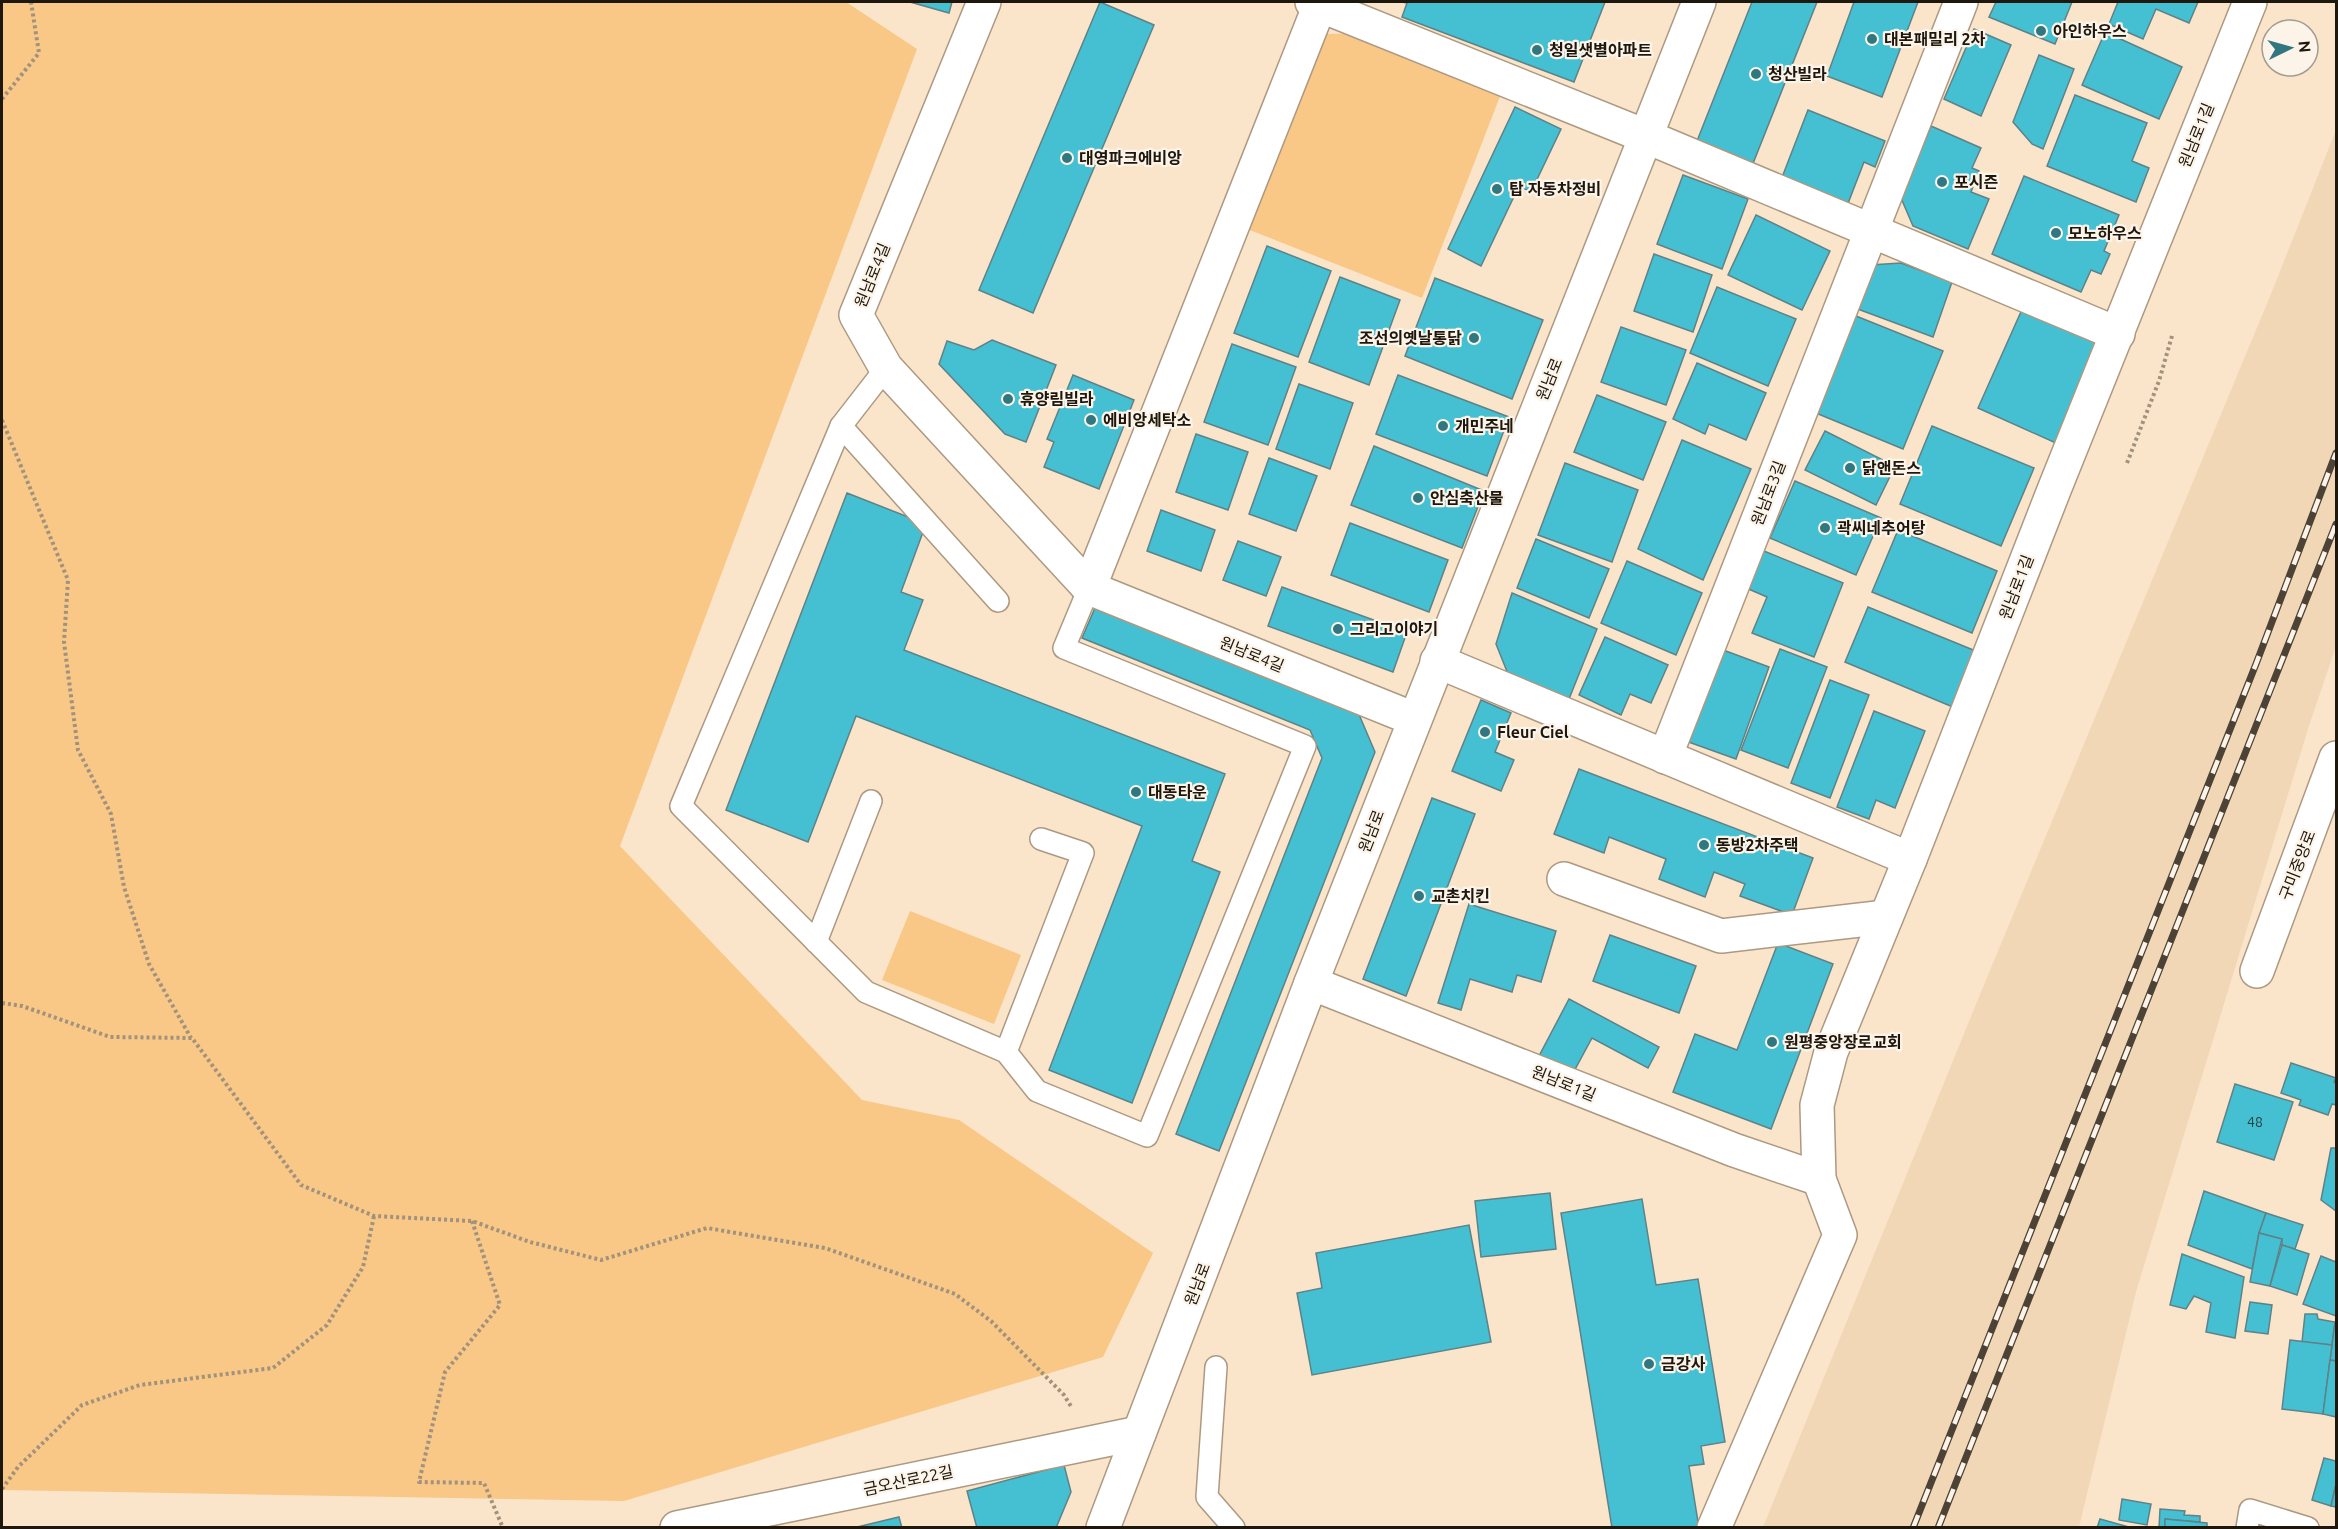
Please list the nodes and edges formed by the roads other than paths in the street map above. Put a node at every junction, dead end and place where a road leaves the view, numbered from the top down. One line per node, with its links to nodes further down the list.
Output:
1 (984, 2): 9 (street, 원남로4길)
2 (1699, 2): 6 (street, 원남로)
3 (1961, 2): 7 (street, 원남로3길)
4 (2250, 2): 8 (street, 원남로1길)
5 (1317, 3): 6 (street); 11 (street)
6 (1645, 136): 7 (street); 13 (street, 원남로)
7 (1871, 230): 8 (street); 15 (street, 원남로3길)
8 (2118, 334): 19 (street, 원남로1길)
9 (886, 368): 10 (lane); 11 (street, 원남로4길)
10 (842, 426): 12 (lane); 22 (lane)
11 (1089, 588): 14 (street, 원남로4길); 25 (lane)
12 (998, 601)
13 (1437, 662): 14 (street, 원남로); 15 (street)
14 (1414, 719): 24 (street, 원남로)
15 (1665, 757): 19 (street)
16 (2337, 758): 23 (street, 구미중앙로)
17 (871, 801): 22 (lane)
18 (1041, 839): 25 (lane)
19 (1910, 860): 21 (street, 원남로1길)
20 (1564, 879): 21 (street)
21 (1886, 917): 26 (street, 원남로1길)
22 (816, 942): 25 (lane)
23 (2257, 971)
24 (1311, 983): 26 (street, 원남로1길); 28 (street, 원남로)
25 (1006, 1052)
26 (1819, 1179): 32 (street, 원남로1길)
27 (1216, 1367): 31 (lane)
28 (1139, 1433): 29 (street, 금오산로22길); 30 (street, 원남로)
29 (677, 1527)
30 (1103, 1527)
31 (1234, 1527)
32 (1714, 1527)
33 (2247, 1527): 34 (lane)
34 (2308, 1527)

